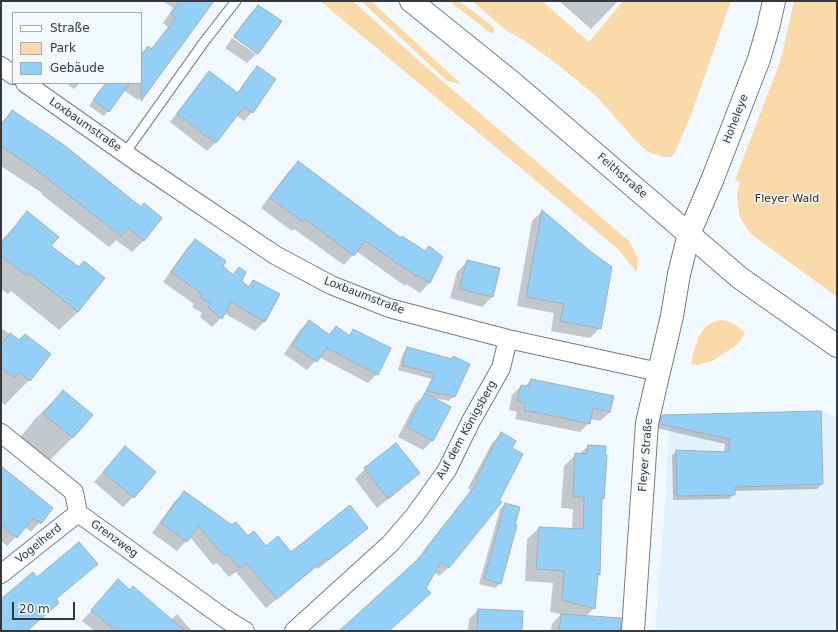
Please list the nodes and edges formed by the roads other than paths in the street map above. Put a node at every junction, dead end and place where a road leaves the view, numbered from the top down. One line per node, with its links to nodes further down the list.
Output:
1 (236, 1): 7 (lane, Loxbaumstraße)
2 (411, 1): 8 (street, Feithstraße)
3 (774, 1): 8 (street, Hoheleye)
4 (1, 66): 5 (street)
5 (12, 74)
6 (26, 84): 7 (street, Loxbaumstraße)
7 (124, 153): 9 (street, Loxbaumstraße)
8 (689, 234): 10 (street, Feithstraße); 11 (street, Fleyer Straße)
9 (508, 339): 11 (street, Loxbaumstraße); 16 (street, Auf dem Königsberg)
10 (837, 346)
11 (659, 372): 17 (street, Fleyer Straße)
12 (1, 433): 13 (street)
13 (78, 514): 14 (street, Vogelherd); 15 (street, Grenzweg)
14 (1, 574)
15 (245, 631)
16 (294, 631)
17 (633, 631)

